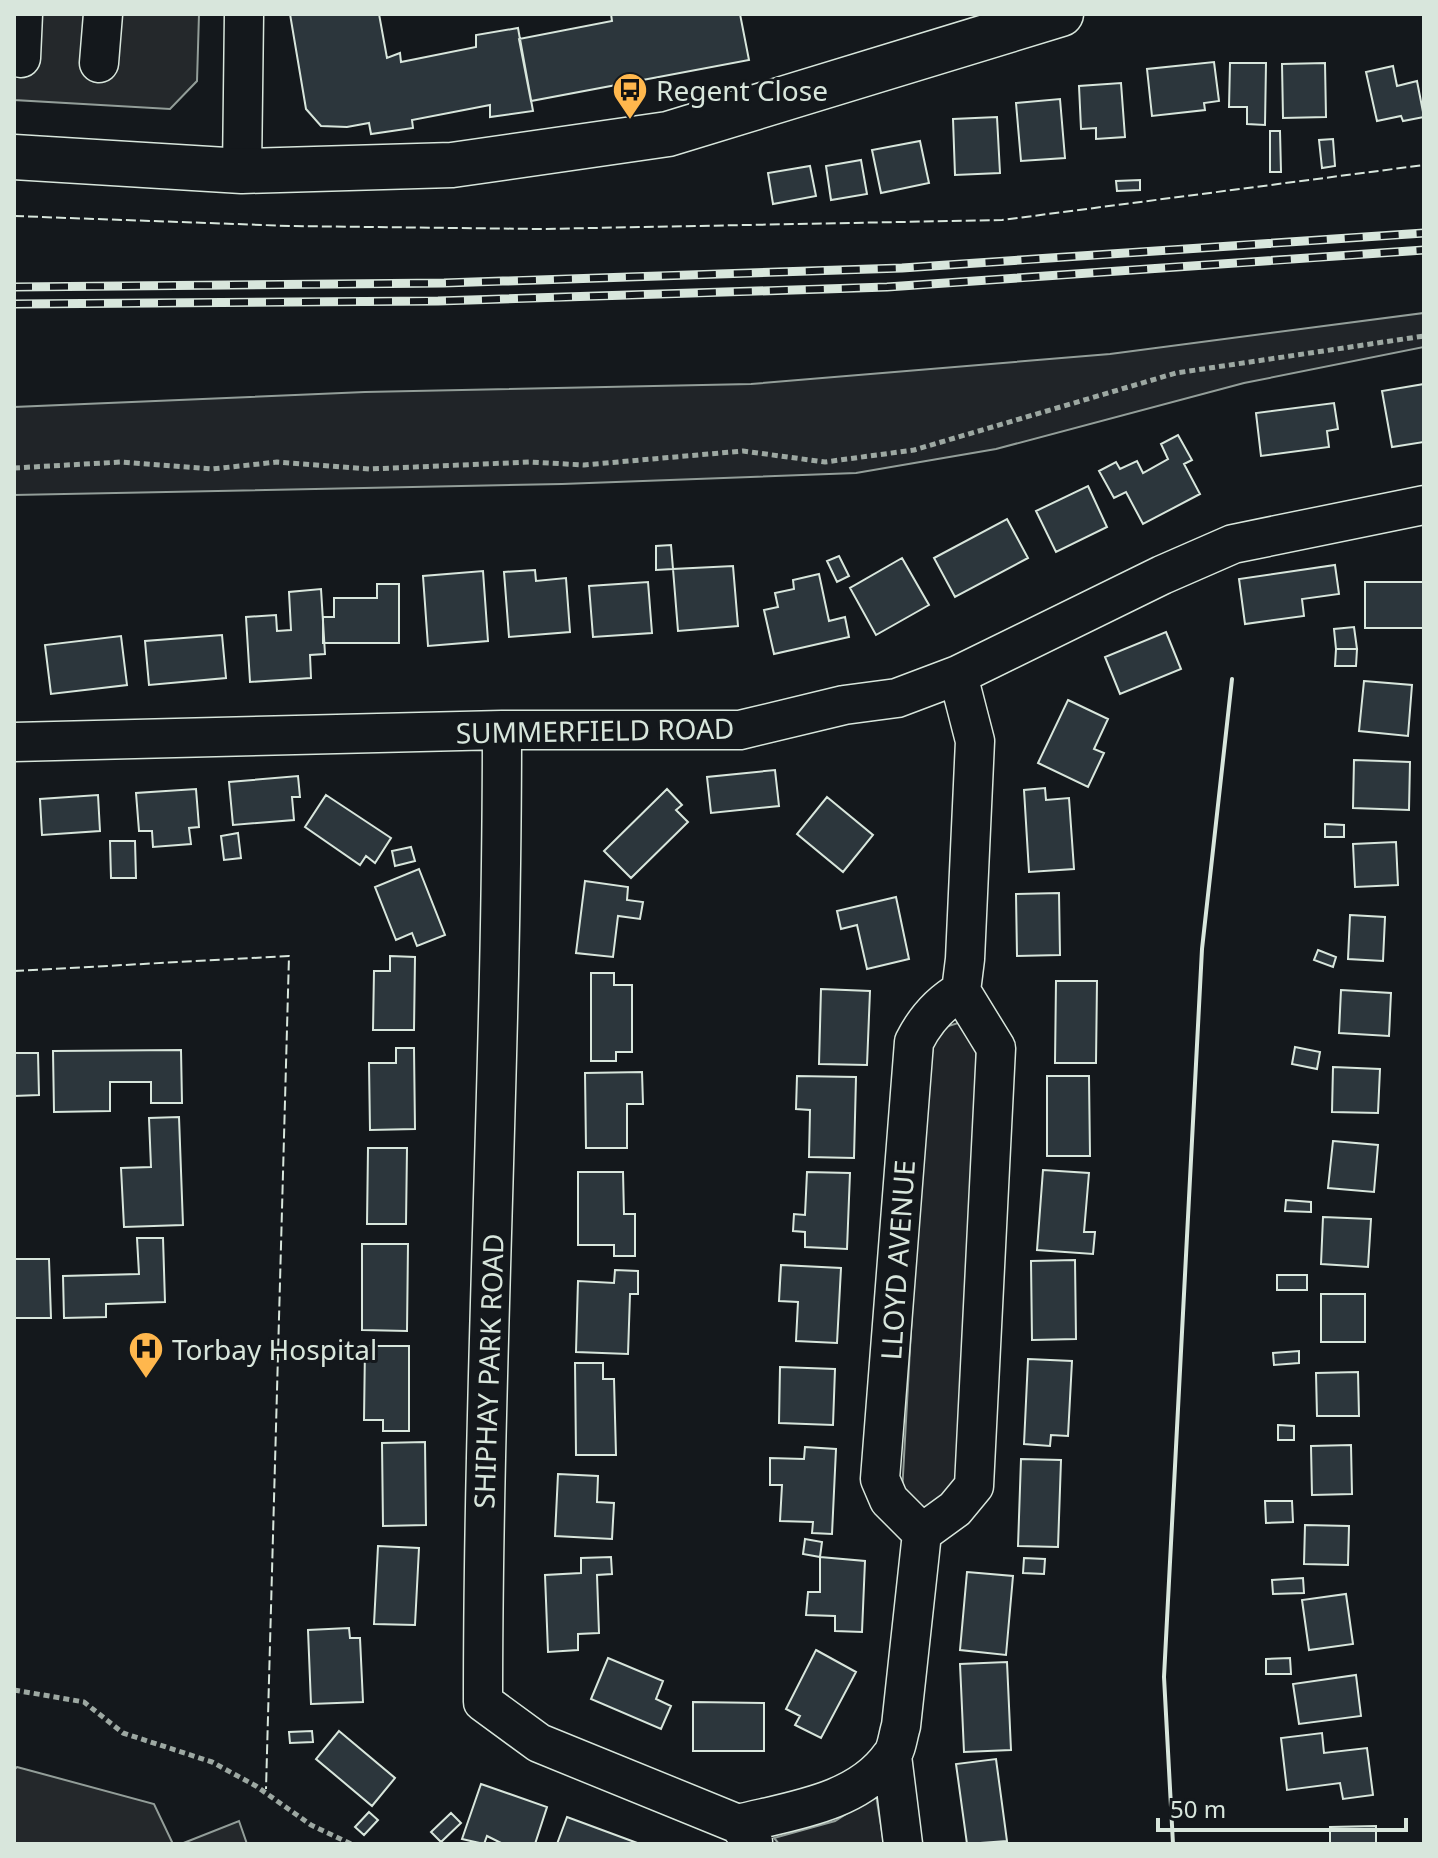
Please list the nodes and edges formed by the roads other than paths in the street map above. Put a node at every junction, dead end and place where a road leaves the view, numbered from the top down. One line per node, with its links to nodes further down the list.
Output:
1 (23, 14): 5 (street)
2 (103, 14): 6 (street)
3 (244, 14): 8 (street)
4 (1061, 14): 8 (main road)
5 (21, 58)
6 (99, 63)
7 (14, 157): 8 (main road)
8 (242, 171)
9 (1424, 505): 10 (street, SUMMERFIELD ROAD)
10 (958, 675): 11 (street, SUMMERFIELD ROAD); 13 (street)
11 (502, 730): 12 (street, SUMMERFIELD ROAD); 16 (street, SHIPHAY PARK ROAD)
12 (14, 742)
13 (961, 991): 14 (street); 14 (street, LLOYD AVENUE)
14 (922, 1533): 15 (street)
15 (892, 1756): 16 (street); 17 (street)
16 (746, 1834)
17 (903, 1844)

